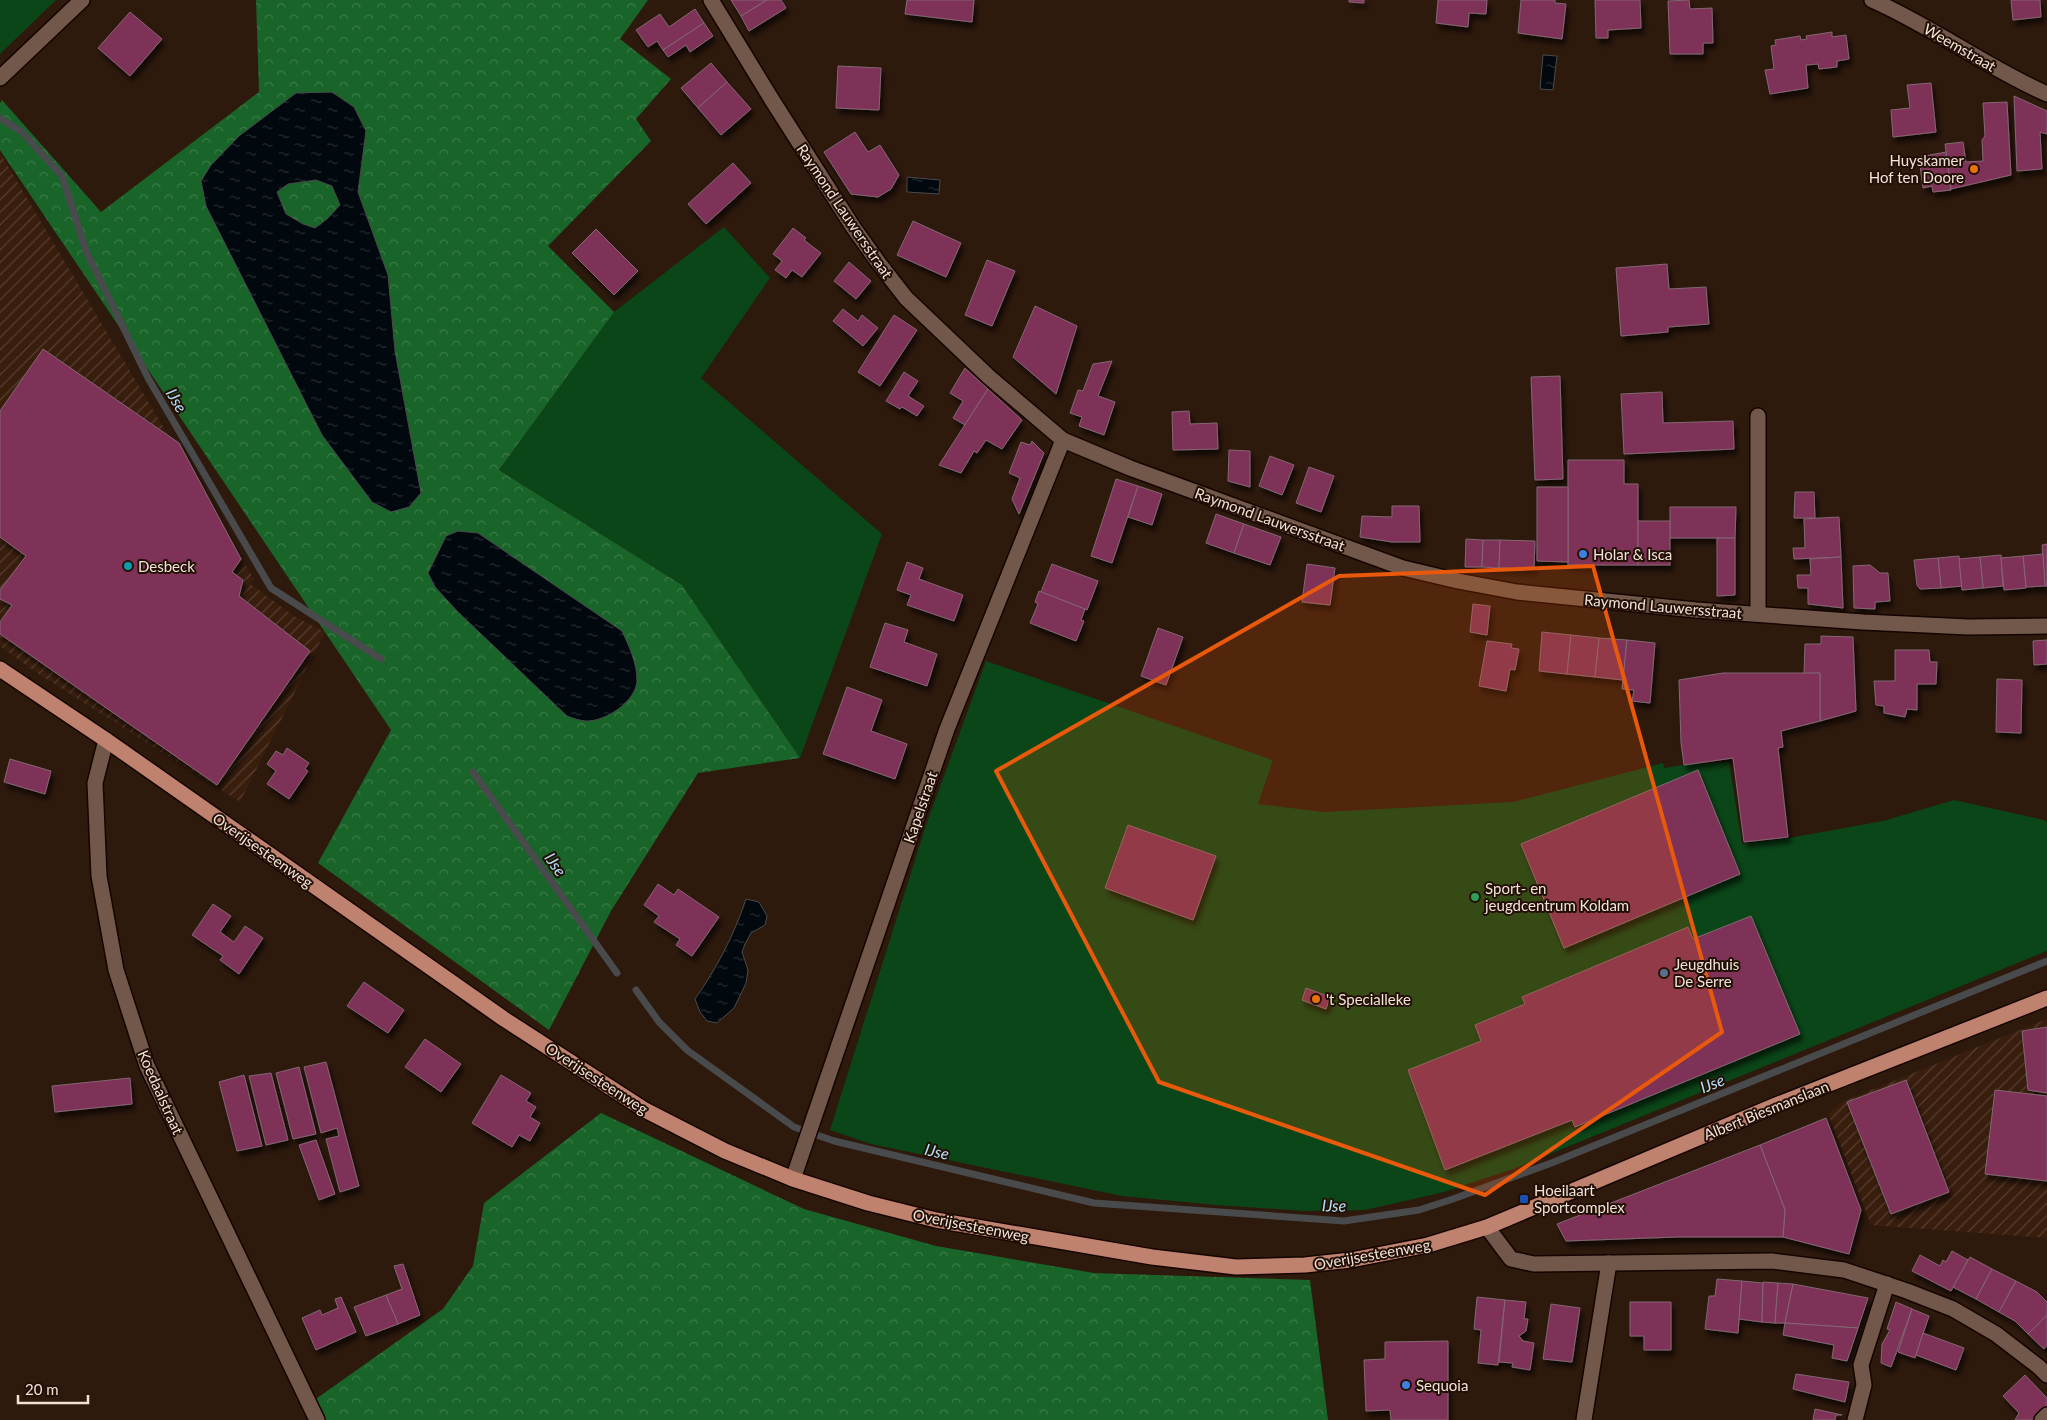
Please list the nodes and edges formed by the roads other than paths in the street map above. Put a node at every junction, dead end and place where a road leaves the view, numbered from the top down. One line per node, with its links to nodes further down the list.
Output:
1 (82, 0): 4 (street)
2 (711, 0): 7 (street, Raymond Lauwersstraat)
3 (1872, 0): 5 (street, Weemstraat)
4 (0, 78)
5 (2047, 94)
6 (1758, 416): 8 (street)
7 (1063, 440): 8 (street, Raymond Lauwersstraat); 13 (street, Kapelstraat)
8 (1758, 614): 9 (street, Raymond Lauwersstraat)
9 (2047, 626)
10 (0, 669): 11 (main road, Overijsesteenweg)
11 (106, 740): 13 (main road, Overijsesteenweg); 19 (street, Koedaalstraat)
12 (2047, 998): 14 (main road, Albert Biesmanslaan)
13 (794, 1179): 14 (main road, Overijsesteenweg)
14 (1487, 1227): 15 (street)
15 (1609, 1263): 16 (street); 20 (street)
16 (1887, 1284): 17 (street); 21 (street)
17 (2047, 1376)
18 (2047, 1415): 22 (street)
19 (317, 1420)
20 (1584, 1420)
21 (1855, 1420)
22 (2042, 1420)

